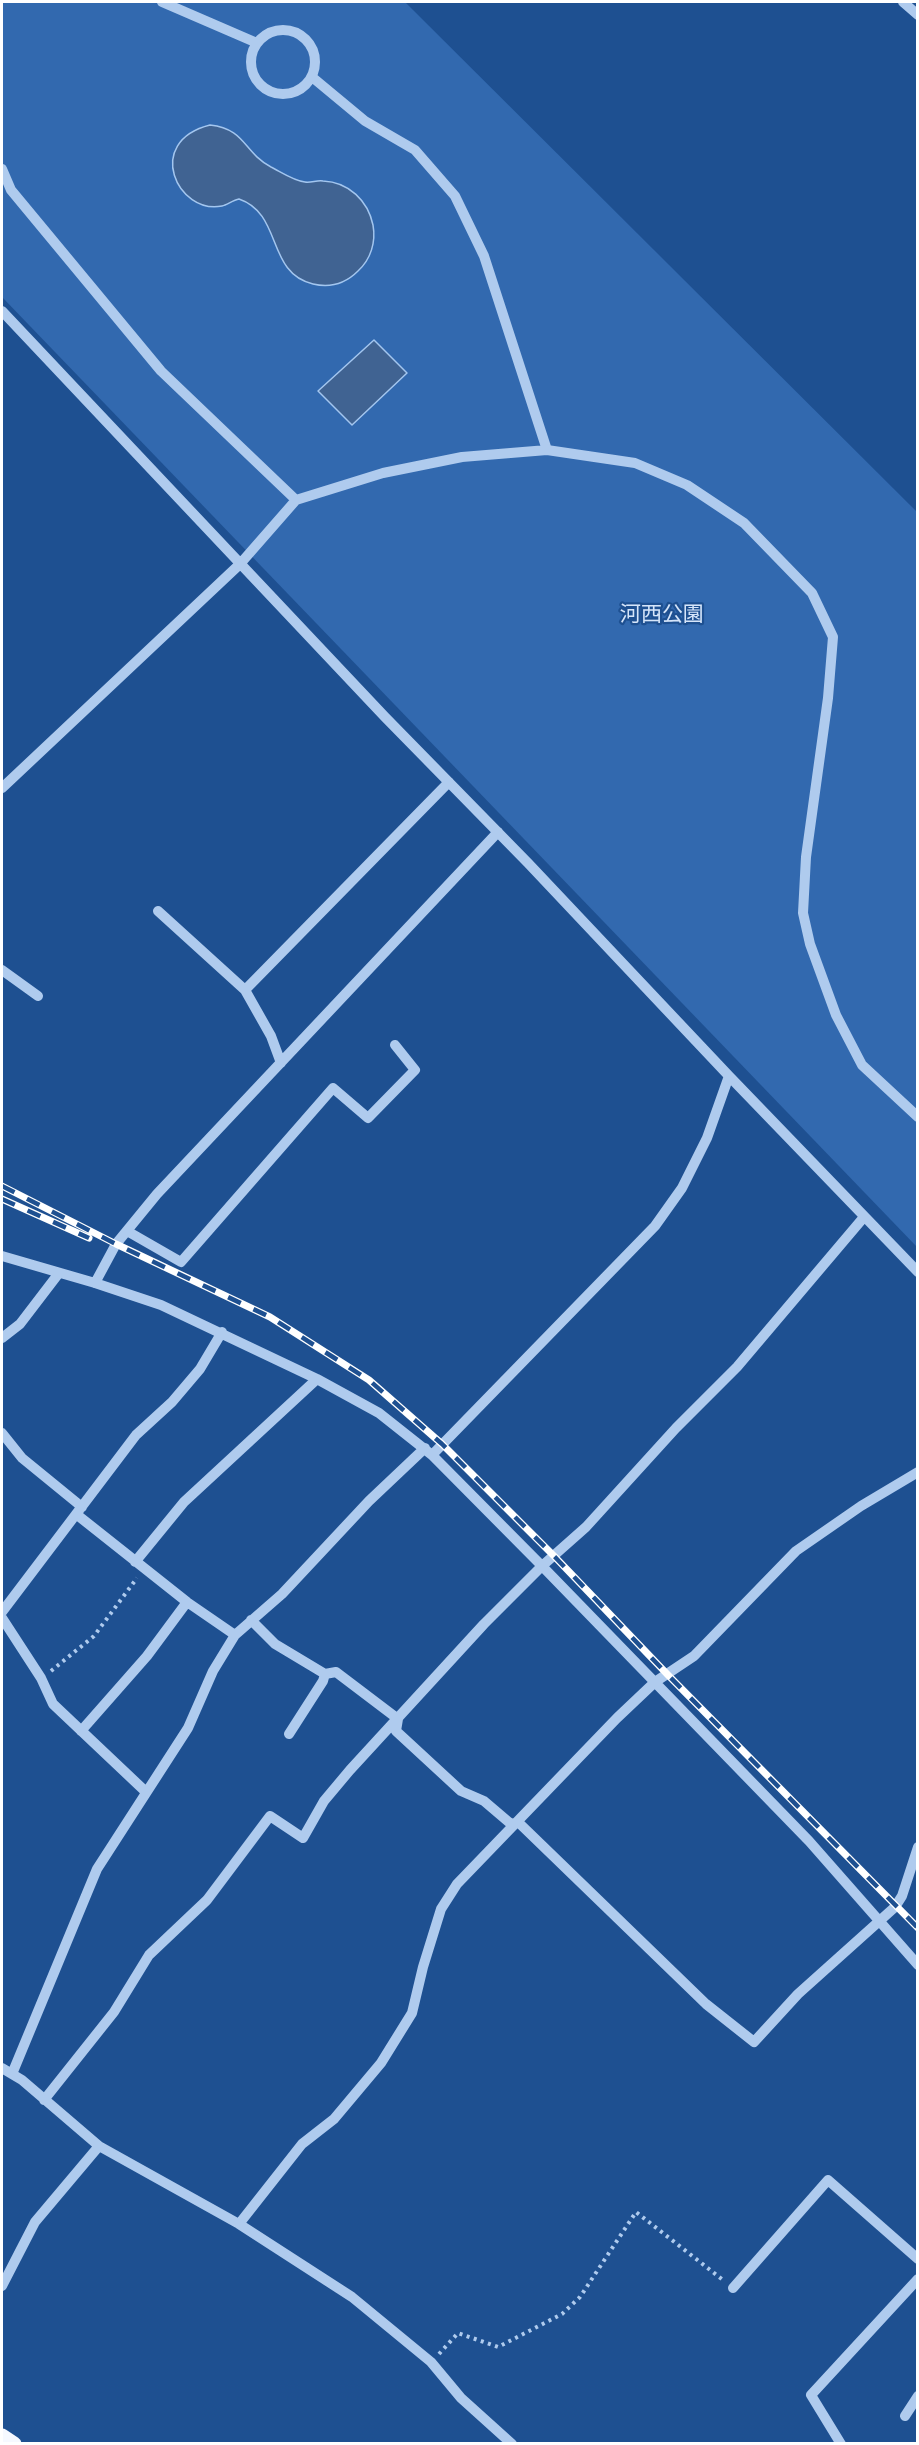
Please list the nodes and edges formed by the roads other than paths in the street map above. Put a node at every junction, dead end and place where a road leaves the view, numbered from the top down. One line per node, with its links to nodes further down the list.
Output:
1 (162, 2): 4 (street)
2 (903, 2): 3 (street)
3 (918, 15)
4 (256, 43): 5 (street); 5 (street)
5 (312, 77): 8 (street)
6 (2, 168): 9 (street)
7 (2, 313): 10 (street)
8 (547, 450): 9 (street); 21 (street)
9 (296, 500): 10 (street)
10 (240, 564): 11 (street); 12 (street)
11 (449, 782): 13 (street); 16 (street)
12 (2, 788)
13 (498, 832): 19 (street); 20 (street)
14 (158, 911): 16 (street)
15 (2, 970): 17 (street)
16 (245, 990): 19 (street)
17 (38, 996)
18 (395, 1045): 23 (street)
19 (281, 1063): 23 (street)
20 (729, 1076): 22 (street); 32 (street)
21 (918, 1117)
22 (864, 1217): 25 (street); 36 (street)
23 (127, 1231): 27 (street)
24 (2, 1256): 26 (street)
25 (918, 1272)
26 (59, 1273): 27 (street); 29 (street)
27 (95, 1282): 28 (street)
28 (222, 1332): 30 (street); 34 (street)
29 (2, 1338)
30 (317, 1379): 32 (street); 35 (street)
31 (2, 1433): 34 (street)
32 (429, 1451): 36 (street); 40 (street)
33 (918, 1472): 43 (street)
34 (79, 1511): 35 (street); 38 (street)
35 (139, 1566): 37 (street)
36 (542, 1566): 43 (street); 44 (street)
37 (187, 1602): 41 (street); 45 (street)
38 (2, 1612)
39 (2, 1618): 45 (street)
40 (251, 1620): 41 (street); 42 (street)
41 (235, 1635): 47 (street)
42 (325, 1674): 44 (street); 46 (street)
43 (655, 1682): 48 (street); 50 (street)
44 (398, 1719): 48 (street); 54 (street)
45 (81, 1731): 47 (street)
46 (289, 1734)
47 (146, 1792): 53 (street)
48 (518, 1822): 50 (street); 56 (street)
49 (918, 1847): 50 (street)
50 (880, 1922): 51 (street)
51 (918, 1965)
52 (2, 2068): 53 (street)
53 (12, 2074): 54 (street)
54 (44, 2100): 55 (street)
55 (99, 2146): 56 (street); 59 (street)
56 (239, 2224): 65 (street)
57 (918, 2259): 60 (street)
58 (918, 2279): 66 (street)
59 (2, 2286)
60 (733, 2288)
61 (918, 2396): 62 (street)
62 (905, 2416)
63 (2, 2436): 64 (main road)
64 (14, 2444)
65 (512, 2444)
66 (841, 2444)

